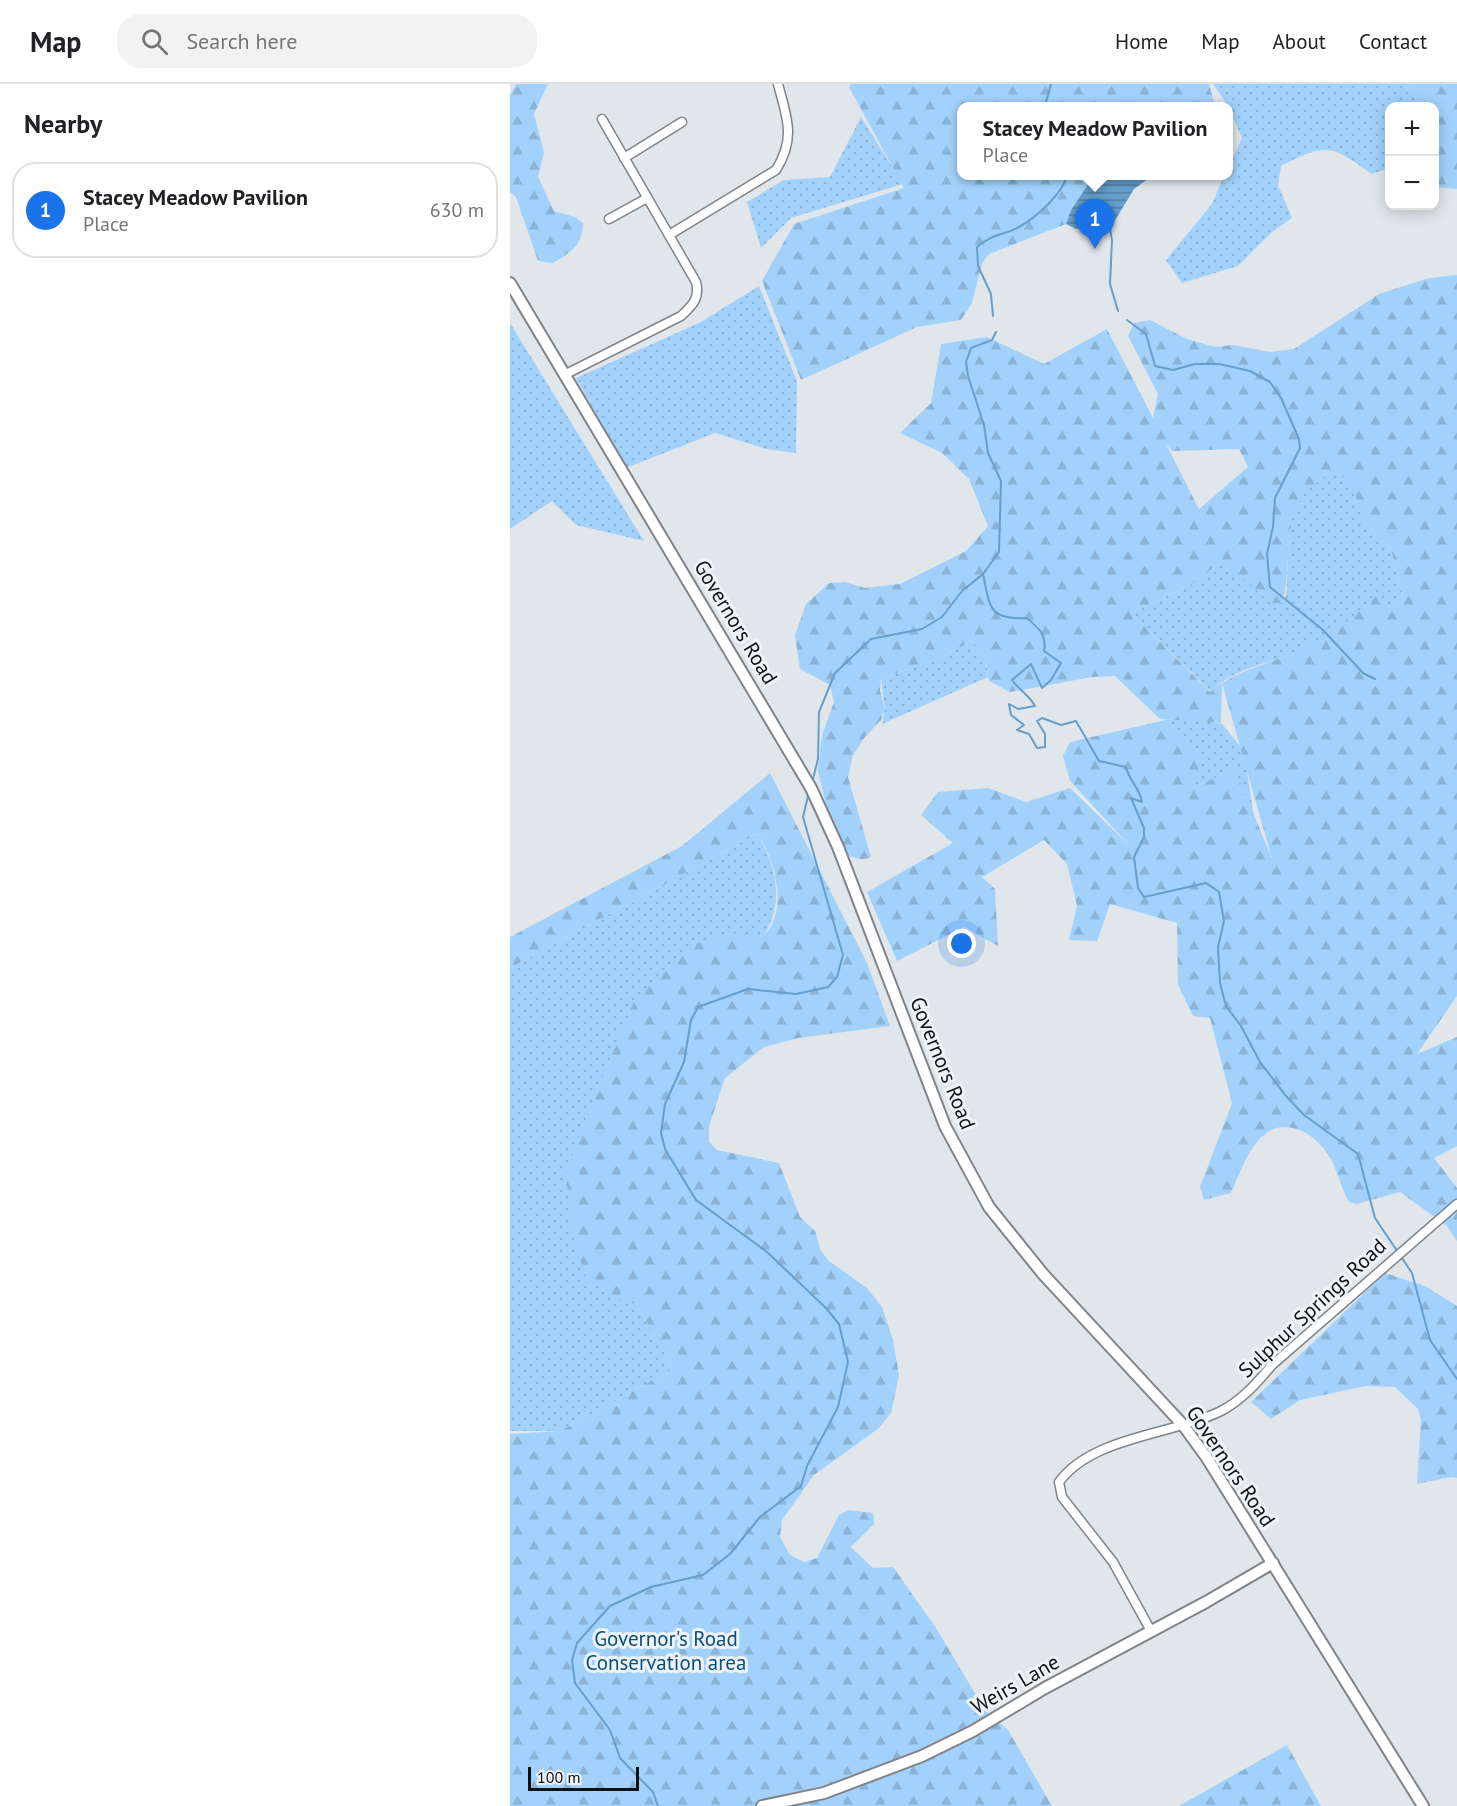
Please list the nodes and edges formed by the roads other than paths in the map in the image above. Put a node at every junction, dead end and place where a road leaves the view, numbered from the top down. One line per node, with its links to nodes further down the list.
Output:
1 (778, 84): 7 (street)
2 (602, 119): 4 (street)
3 (682, 122): 4 (street)
4 (624, 158): 5 (street)
5 (647, 198): 6 (street); 7 (street)
6 (609, 219)
7 (669, 236): 9 (street)
8 (510, 283): 9 (main road, Governors Road)
9 (566, 374): 11 (main road, Governors Road)
10 (1457, 1204): 11 (street, Sulphur Springs Road)
11 (1183, 1425): 12 (main road, Governors Road); 13 (street, Sulphur Springs Road)
12 (1273, 1563): 13 (main road, Weirs Lane); 15 (main road, Governors Road)
13 (1151, 1631): 14 (main road, Weirs Lane)
14 (762, 1806)
15 (1423, 1806)

